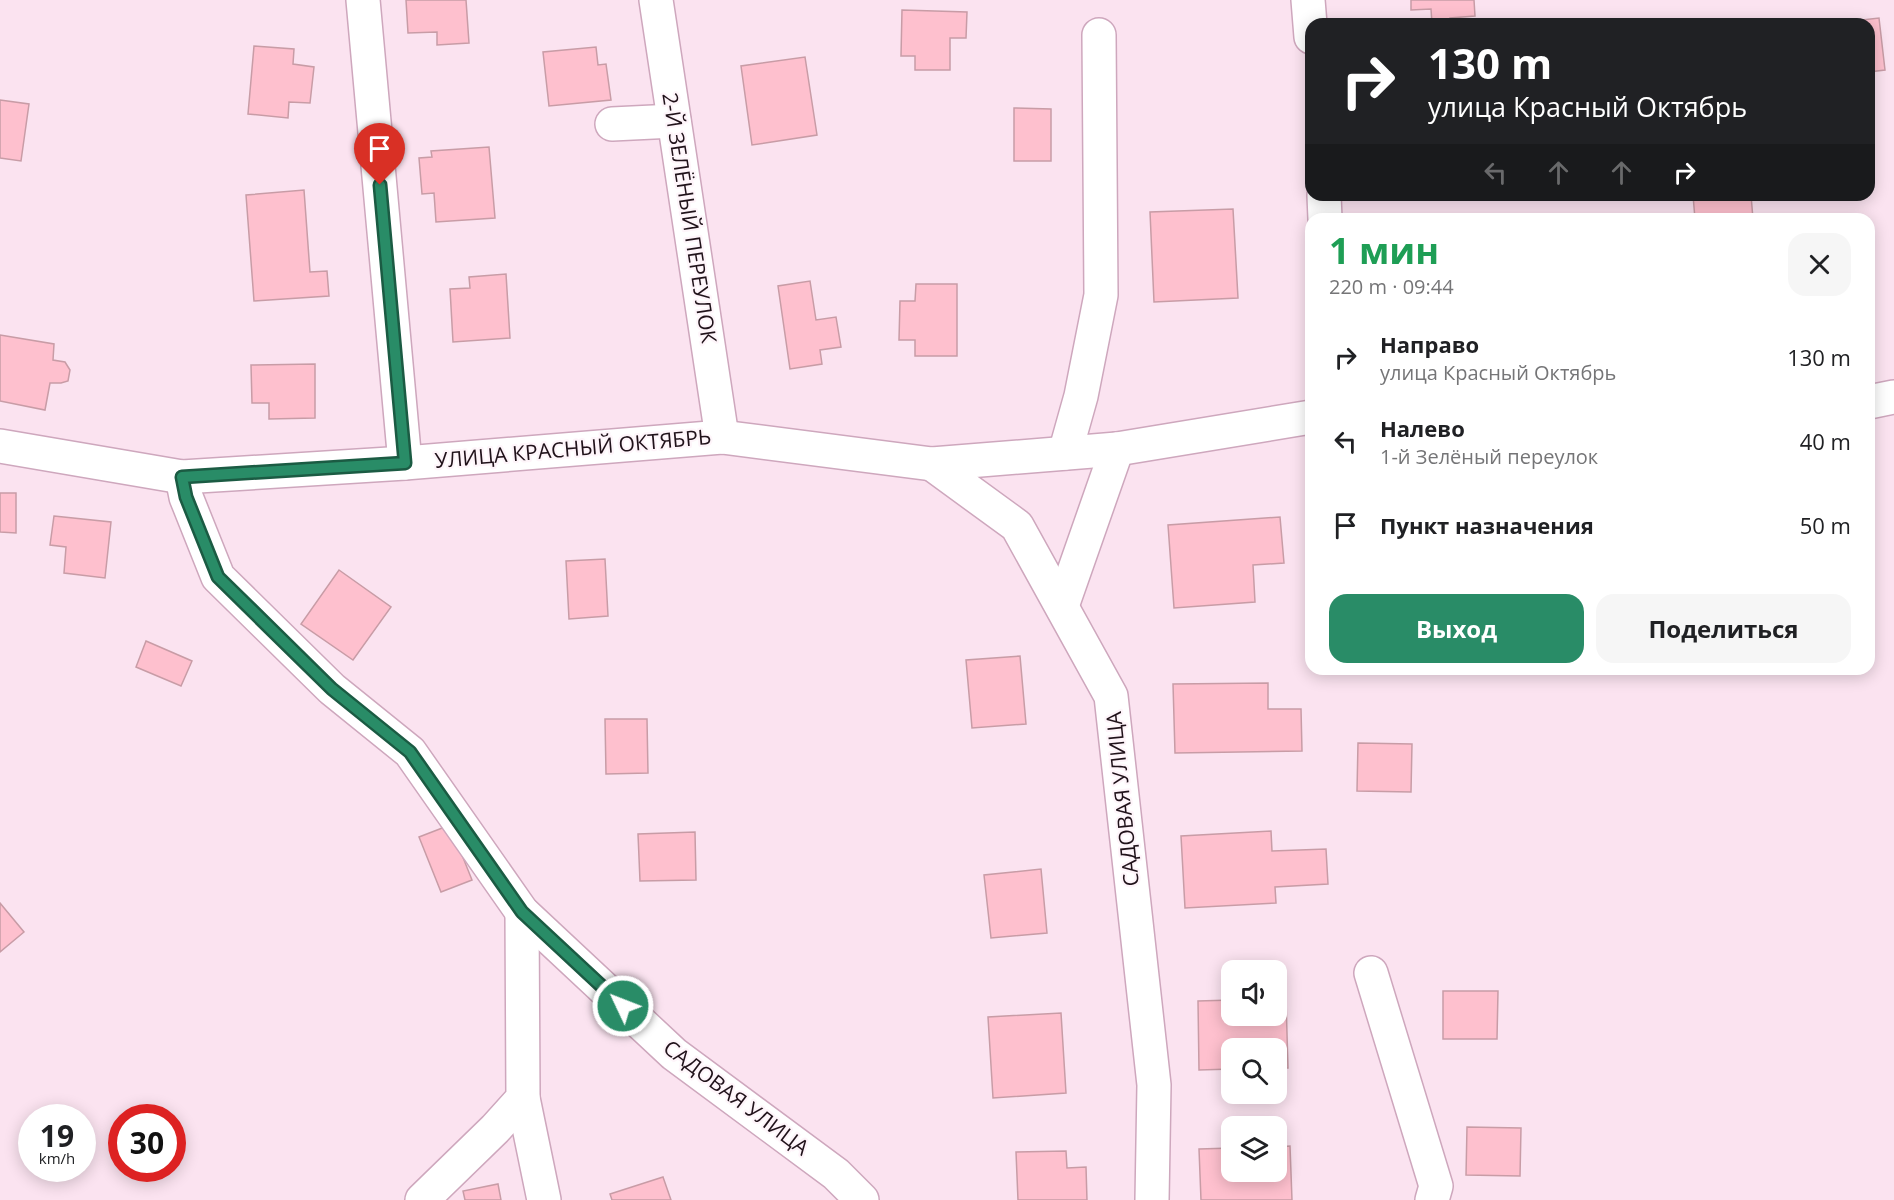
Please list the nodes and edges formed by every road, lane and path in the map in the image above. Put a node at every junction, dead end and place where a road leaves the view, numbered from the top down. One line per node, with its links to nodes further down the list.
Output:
1 (363, 0): 15 (street)
2 (656, 0): 6 (street, 2-Й ЗЕЛЁНЫЙ ПЕРЕУЛОК)
3 (1308, 0): 4 (street)
4 (1309, 18)
5 (1099, 35): 14 (street)
6 (674, 121): 7 (street); 11 (street, 2-Й ЗЕЛЁНЫЙ ПЕРЕУЛОК)
7 (612, 124)
8 (1894, 397): 9 (street)
9 (1875, 401)
10 (1305, 418): 13 (street, УЛИЦА КРАСНЫЙ ОКТЯБРЬ)
11 (722, 437): 15 (street, УЛИЦА КРАСНЫЙ ОКТЯБРЬ); 16 (street, УЛИЦА КРАСНЫЙ ОКТЯБРЬ)
12 (0, 446): 17 (street, УЛИЦА КРАСНЫЙ ОКТЯБРЬ)
13 (1117, 449): 14 (street, УЛИЦА КРАСНЫЙ ОКТЯБРЬ); 18 (street)
14 (1065, 453): 16 (street, УЛИЦА КРАСНЫЙ ОКТЯБРЬ)
15 (405, 463): 17 (street, УЛИЦА КРАСНЫЙ ОКТЯБРЬ)
16 (932, 464): 18 (street, САДОВАЯ УЛИЦА)
17 (182, 477): 19 (street, САДОВАЯ УЛИЦА)
18 (1062, 606): 25 (street, САДОВАЯ УЛИЦА)
19 (522, 912): 21 (street); 24 (street, САДОВАЯ УЛИЦА)
20 (1371, 973): 26 (street)
21 (523, 1098): 22 (street); 23 (street)
22 (422, 1200)
23 (544, 1200)
24 (862, 1200)
25 (1152, 1200)
26 (1432, 1200)

